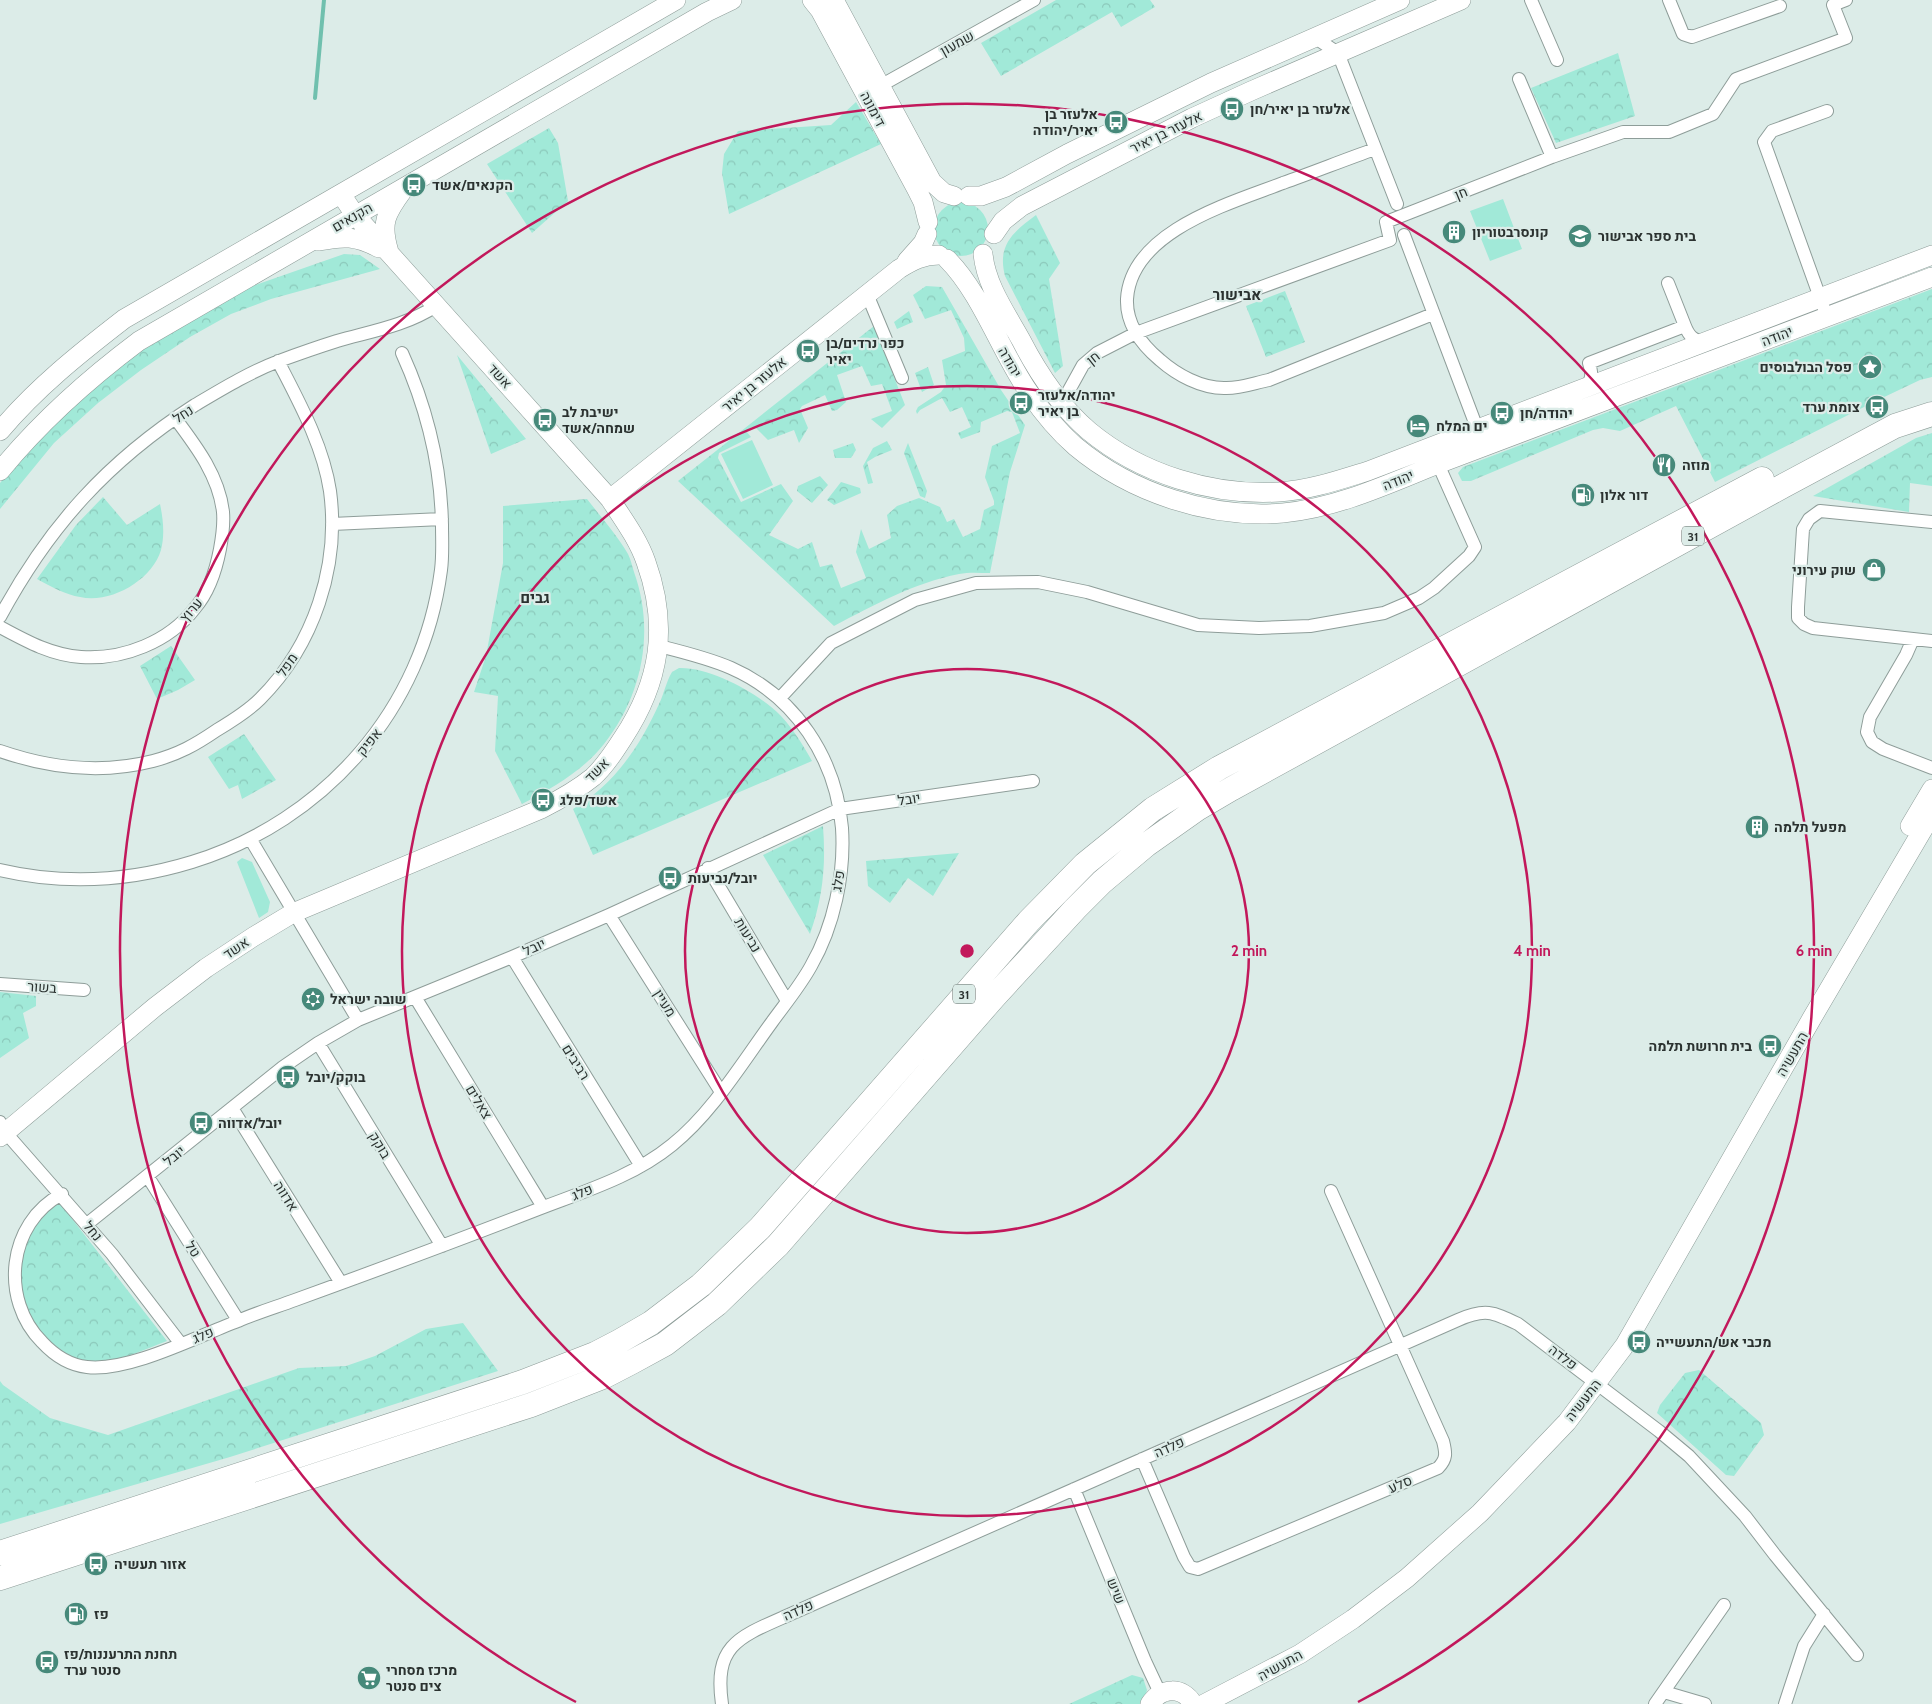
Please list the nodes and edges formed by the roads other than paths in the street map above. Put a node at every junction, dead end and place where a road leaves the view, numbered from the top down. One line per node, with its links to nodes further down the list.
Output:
1 (676, 0): 21 (street, הקנאים)
2 (732, 0): 20 (street, הקנאים)
3 (812, 0): 25 (street, דימונה)
4 (834, 0): 16 (street, דימונה)
5 (1034, 0): 16 (street, שמעון)
6 (1400, 0): 12 (street, אלעזר בן יאיר)
7 (1461, 0): 13 (street, אלעזר בן יאיר)
8 (1531, 0): 14 (street)
9 (1669, 0): 11 (street)
10 (1846, 0): 19 (street, חן)
11 (1780, 6)
12 (1314, 37): 13 (street); 22 (street, אלעזר בן יאיר)
13 (1338, 53): 18 (street); 26 (street, אלעזר בן יאיר)
14 (1557, 60)
15 (1519, 79): 19 (street)
16 (880, 86): 22 (street, דימונה)
17 (1827, 111): 37 (street)
18 (1375, 149): 23 (street); 42 (street)
19 (1552, 157): 42 (street, חן)
20 (406, 186): 24 (street, הקנאים); 29 (street)
21 (340, 194): 24 (street, אשד); 53 (street, הקנאים)
22 (962, 196): 25 (street); 26 (street)
23 (1397, 204)
24 (355, 216): 28 (street, הקנאים); 29 (street, אשד)
25 (928, 228): 32 (street); 33 (street, אלעזר בן יאיר)
26 (994, 234): 30 (street)
27 (1404, 235): 39 (street)
28 (307, 243): 29 (street); 56 (street, הקנאים)
29 (389, 253): 38 (street, אשד)
30 (983, 254): 32 (street); 49 (street, יהודה)
31 (1932, 255): 37 (street, יהודה)
32 (943, 257): 33 (street, אלעזר בן יאיר); 55 (street, יהודה)
33 (899, 269): 36 (street, אלעזר בן יאיר)
34 (1932, 277): 40 (street, יהודה)
35 (1668, 283): 41 (street)
36 (867, 294): 46 (street); 57 (street, אלעזר בן יאיר)
37 (1819, 298): 40 (street); 43 (street, יהודה)
38 (436, 306): 45 (street, נחל); 57 (street, אשד)
39 (1433, 314): 42 (street); 52 (street)
40 (1827, 317): 54 (street, יהודה)
41 (1685, 326): 43 (street); 47 (street)
42 (1136, 333): 49 (street, חן)
43 (1704, 342): 47 (street, יהודה)
44 (402, 353): 58 (street, אפיק)
45 (278, 361): 51 (street, נחל); 60 (street, מפל)
46 (902, 378)
47 (1585, 388): 52 (street, יהודה)
48 (1932, 398): 103 (highway, 31)
49 (1062, 403): 52 (street, יהודה)
50 (1932, 414): 104 (highway, 31)
51 (175, 418): 61 (street, נחל); 62 (street, ערוץ)
52 (1477, 429): 54 (street)
53 (0, 430)
54 (1484, 448): 55 (street, יהודה)
55 (1438, 464): 66 (street)
56 (0, 471)
57 (610, 499): 65 (street, אשד)
58 (442, 519): 60 (street); 73 (street, אפיק)
59 (1932, 522): 63 (street)
60 (332, 524): 67 (street, מפל)
61 (0, 618)
62 (0, 627)
63 (1913, 638): 64 (street); 68 (street)
64 (1932, 641)
65 (659, 646): 66 (street, פלג); 76 (street, אשד)
66 (780, 698): 71 (street, פלג)
67 (0, 751)
68 (1932, 768)
69 (1033, 781): 71 (street, יובל)
70 (1932, 788): 79 (street, התעשיה)
71 (840, 809): 74 (street, יובל); 83 (street, פלג)
72 (1932, 814): 79 (street, התעשיה)
73 (251, 840): 75 (street, אפיק); 76 (street)
74 (708, 868): 77 (street, יובל); 83 (street, נביעות)
75 (0, 870)
76 (293, 913): 84 (street); 88 (street, אשד)
77 (609, 915): 78 (street, יובל); 86 (street, מעיין)
78 (512, 957): 82 (street, יובל); 89 (street, רביבים)
79 (1834, 980): 100 (street, התעשיה)
80 (0, 984): 81 (street, בשור)
81 (84, 990)
82 (415, 997): 84 (street, יובל); 93 (street, צאלים)
83 (788, 1001): 86 (street, פלג)
84 (358, 1020): 85 (street, יובל)
85 (318, 1043): 87 (street, יובל); 95 (street, בוקק)
86 (721, 1092): 89 (street, פלג)
87 (232, 1108): 90 (street, יובל); 96 (street, אדווה)
88 (2, 1131): 92 (street, נחל)
89 (641, 1166): 93 (street, פלג)
90 (148, 1177): 94 (street, יובל); 97 (street, טל)
91 (1331, 1191): 99 (street, סלע)
92 (62, 1194): 94 (street, נחל); 98 (street, פלג)
93 (543, 1207): 95 (street, פלג)
94 (87, 1224): 98 (street, נחל)
95 (442, 1246): 96 (street, פלג)
96 (341, 1283): 97 (street, פלג)
97 (238, 1320): 98 (street, פלג)
98 (181, 1344)
99 (1401, 1345): 100 (street, פלדה); 101 (street, פלדה); 101 (street, סלע)
100 (1597, 1383): 106 (street, פלדה); 112 (street, התעשיה)
101 (1142, 1459): 102 (street, פלדה)
102 (1074, 1489): 109 (street, שיש); 110 (street, פלדה)
103 (0, 1553)
104 (5, 1577)
105 (1724, 1605): 108 (street)
106 (1824, 1614): 107 (street, פלדה); 115 (street)
107 (1857, 1655)
108 (1664, 1692): 113 (street); 114 (street)
109 (1155, 1699): 111 (street)
110 (722, 1704)
111 (1193, 1704)
112 (1204, 1704)
113 (1655, 1704)
114 (1705, 1704)
115 (1785, 1704)

